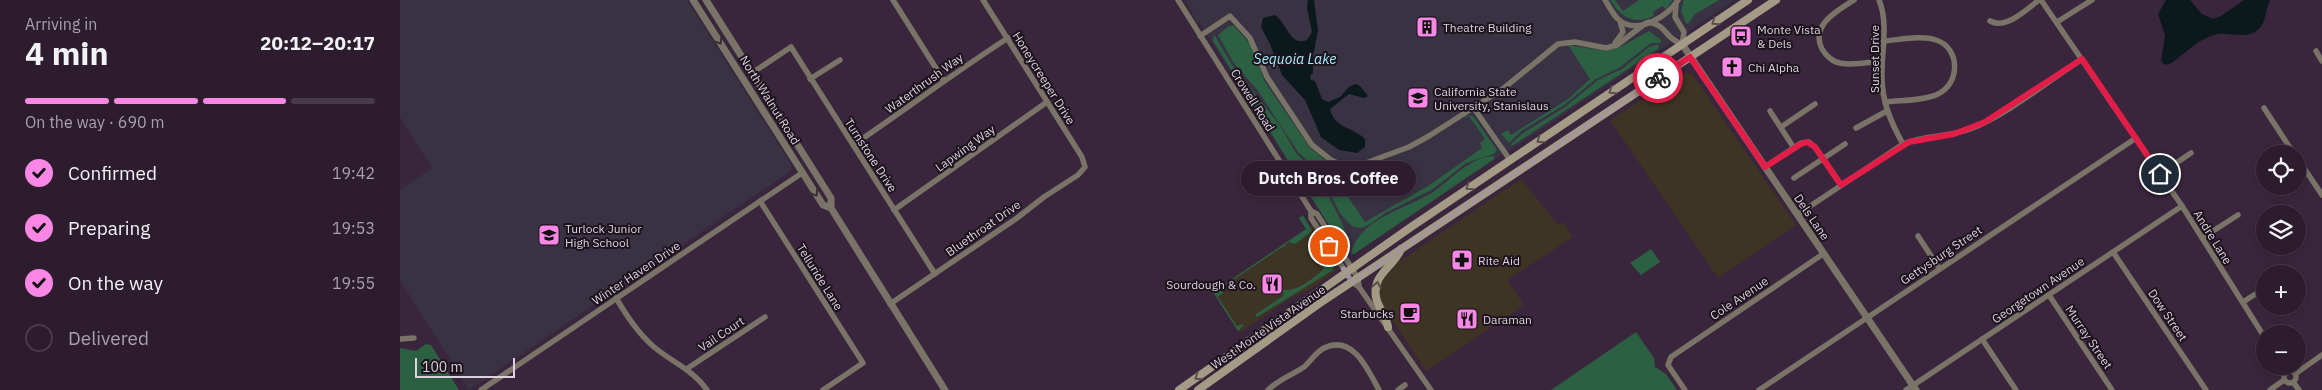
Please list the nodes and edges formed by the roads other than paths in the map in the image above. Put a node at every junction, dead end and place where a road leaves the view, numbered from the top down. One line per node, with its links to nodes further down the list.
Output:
1 (693, 0): 53 (street, North Walnut Road, one-way to 53)
2 (706, 0): 29 (street, North Walnut Road)
3 (893, 0): 31 (street)
4 (983, 0): 19 (street, Honeycreeper Drive)
5 (1178, 0): 18 (street, Crowell Road)
6 (1605, 0): 14 (street)
7 (1748, 0): 21 (main road, West Monte Vista Avenue, one-way to 21)
8 (1776, 0): 24 (main road, West Monte Vista Avenue)
9 (1854, 0): 28 (street)
10 (1879, 0): 20 (street, Sunset Drive)
11 (2040, 0): 15 (street); 16 (street, Andre Lane)
12 (2092, 0): 16 (street)
13 (1678, 1): 17 (street); 21 (street)
14 (1618, 19): 17 (street); 22 (street)
15 (1990, 21)
16 (2057, 22): 25 (street, Andre Lane)
17 (1648, 23): 21 (street); 22 (street)
18 (1200, 36): 35 (street); 70 (street, Crowell Road)
19 (1008, 38): 31 (street, Waterthrush Way); 32 (street, Honeycreeper Drive)
20 (1883, 41): 28 (street, Sunset Drive); 33 (street)
21 (1682, 44): 24 (street, Dels Lane); 49 (main road, West Monte Vista Avenue, one-way to 49)
22 (1612, 46): 35 (street)
23 (2316, 51): 27 (street)
24 (1690, 57): 51 (street, Dels Lane); 66 (main road, West Monte Vista Avenue)
25 (2082, 59): 41 (street, Andre Lane); 43 (street)
26 (840, 60): 30 (street)
27 (2322, 60)
28 (1882, 61): 33 (street, Sunset Drive)
29 (752, 73): 30 (street, Turnstone Drive); 60 (street, North Walnut Road)
30 (810, 79): 44 (street, Turnstone Drive)
31 (944, 82): 44 (street, Waterthrush Way)
32 (1047, 102): 50 (street, Honeycreeper Drive); 61 (street, Lapwing Way)
33 (1885, 102): 37 (street, Sunset Drive)
34 (1815, 104): 39 (street)
35 (1473, 107): 49 (street)
36 (2264, 108): 45 (street)
37 (1887, 110): 40 (street); 43 (street, Sunset Drive)
38 (1770, 111): 39 (street)
39 (1780, 127): 46 (street)
40 (1856, 128)
41 (2136, 138): 54 (street, Andre Lane); 69 (street, Gettysburg Street)
42 (1845, 144): 48 (street)
43 (1903, 144): 56 (street)
44 (853, 145): 61 (street, Turnstone Drive)
45 (2288, 145)
46 (1794, 148): 48 (street); 51 (street)
47 (2191, 153): 54 (street)
48 (1823, 158): 55 (street); 56 (street)
49 (1510, 160): 70 (main road, West Monte Vista Avenue, one-way to 70)
50 (1085, 167): 71 (street, Bluethroat Drive)
51 (1765, 167): 62 (street, Dels Lane)
52 (2306, 171): 57 (street)
53 (802, 173): 58 (street, Winter Haven Drive); 60 (street, North Walnut Road, one-way to 60)
54 (2160, 174): 59 (street, Andre Lane)
55 (1794, 178)
56 (1841, 185): 62 (street)
57 (2322, 195)
58 (760, 201): 75 (street, Winter Haven Drive); 96 (street, Telluride Lane)
59 (2182, 206): 65 (street, Andre Lane); 67 (street, Georgetown Avenue)
60 (831, 208): 77 (street, North Walnut Road)
61 (894, 210): 71 (street, Turnstone Drive)
62 (1797, 215): 68 (street, Dels Lane)
63 (2238, 215): 65 (street)
64 (1918, 236): 69 (street)
65 (2202, 238): 76 (street, Andre Lane)
66 (1401, 249): 72 (main road, West Monte Vista Avenue); 81 (main road, one-way to 66)
67 (2113, 252): 74 (street, Georgetown Avenue); 109 (street, Dow Street)
68 (1823, 254): 79 (street, Dels Lane); 104 (street, Cole Avenue)
69 (1939, 268): 79 (street, Gettysburg Street)
70 (1349, 271): 72 (street, Crowell Road); 98 (main road, West Monte Vista Avenue, one-way to 98)
71 (935, 274): 77 (street, Bluethroat Drive)
72 (1355, 280): 81 (street, Crowell Road); 99 (main road, West Monte Vista Avenue)
73 (2256, 294): 76 (street)
74 (2049, 295): 84 (street, Georgetown Avenue); 108 (street, Murray Street)
75 (616, 298): 87 (street); 94 (street, Winter Haven Drive)
76 (2243, 302): 80 (street, Andre Lane)
77 (890, 304): 97 (street, North Walnut Road)
78 (766, 317): 87 (street, Vail Court)
79 (1866, 317): 93 (street, Dels Lane); 105 (street, Gettysburg Street)
80 (2257, 325)
81 (1388, 327): 103 (street, Crowell Road)
82 (414, 338): 83 (street)
83 (400, 339)
84 (1982, 339): 93 (street, Georgetown Avenue); 107 (street)
85 (2322, 355): 86 (street)
86 (2306, 366)
87 (688, 368): 95 (street)
88 (2283, 375): 90 (street)
89 (2295, 375): 91 (street)
90 (2284, 380): 91 (street); 110 (street)
91 (2293, 382): 111 (street)
92 (1405, 385): 102 (street)
93 (1914, 388): 106 (street, Georgetown Avenue)
94 (481, 390)
95 (707, 390)
96 (823, 390)
97 (945, 390)
98 (1179, 390)
99 (1198, 390)
100 (1268, 390): 101 (street)
101 (1379, 390)
102 (1398, 390)
103 (1431, 390)
104 (1685, 390)
105 (1759, 390)
106 (1906, 390)
107 (2016, 390)
108 (2112, 390)
109 (2206, 390)
110 (2270, 390)
111 (2299, 390)

